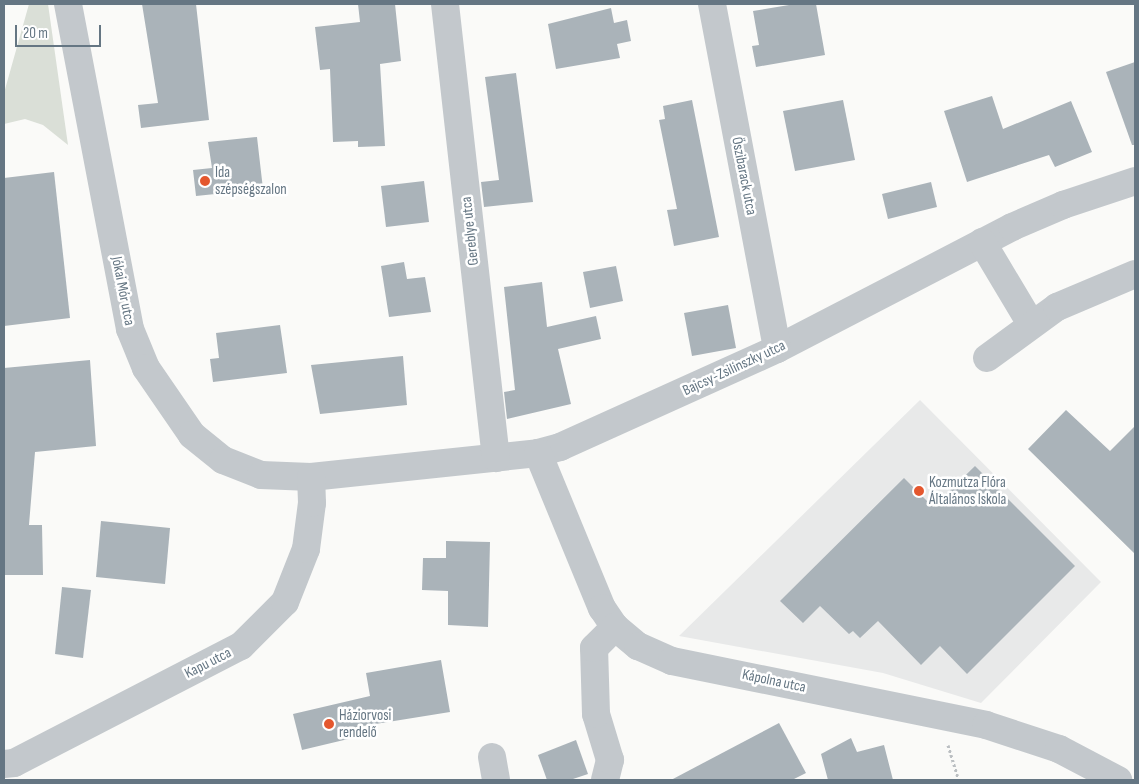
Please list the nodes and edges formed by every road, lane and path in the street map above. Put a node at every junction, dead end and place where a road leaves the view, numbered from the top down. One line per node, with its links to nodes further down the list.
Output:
1 (68, 4): 12 (street, Jókai Mór utca)
2 (445, 4): 11 (street, Gereblye utca)
3 (712, 4): 8 (street, Őszibarack utca)
4 (1135, 181): 5 (street, Bajcsy-Zsilinszky utca)
5 (982, 242): 7 (street); 8 (street, Bajcsy-Zsilinszky utca)
6 (1135, 274): 7 (street)
7 (1030, 324): 9 (street)
8 (777, 349): 10 (street, Bajcsy-Zsilinszky utca)
9 (987, 358)
10 (538, 454): 11 (street, Bajcsy-Zsilinszky utca); 13 (street, Kápolna utca)
11 (496, 458): 12 (street, Bajcsy-Zsilinszky utca)
12 (311, 477): 14 (street, Kapu utca)
13 (615, 627): 15 (street); 16 (street, Kápolna utca)
14 (4, 764)
15 (605, 780)
16 (1118, 780)

